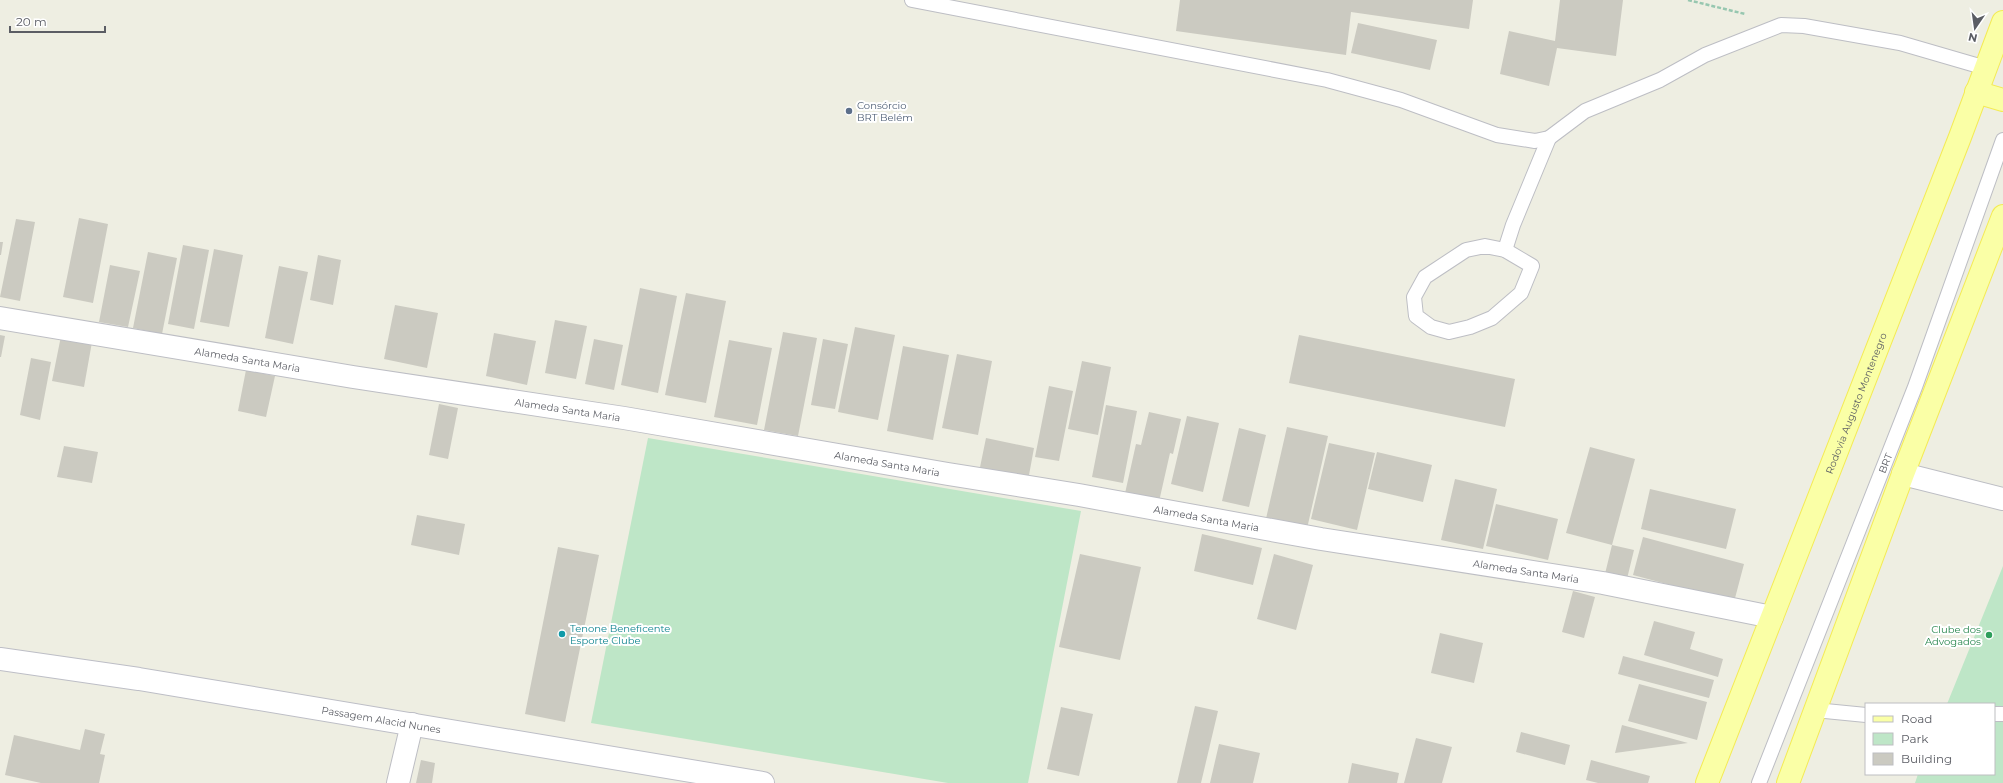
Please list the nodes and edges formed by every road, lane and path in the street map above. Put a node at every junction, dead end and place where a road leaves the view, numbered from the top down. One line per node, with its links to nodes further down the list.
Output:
1 (912, 0): 8 (lane)
2 (1688, 0): 4 (path)
3 (2003, 22): 5 (main road, Rodovia Augusto Montenegro)
4 (1781, 25): 5 (lane); 8 (lane)
5 (1986, 68): 6 (main road, Rodovia Augusto Montenegro)
6 (1976, 92): 7 (main road); 15 (main road, Rodovia Augusto Montenegro)
7 (2003, 100)
8 (1549, 138): 11 (lane)
9 (2003, 140): 23 (lane, BRT)
10 (2003, 216): 13 (main road)
11 (1505, 250): 11 (lane)
12 (0, 318): 15 (street, Alameda Santa Maria)
13 (1903, 474): 14 (street); 17 (main road)
14 (2003, 499)
15 (1772, 617): 22 (main road, Rodovia Augusto Montenegro)
16 (0, 659): 19 (street, Passagem Alacid Nunes)
17 (1815, 710): 18 (lane); 24 (main road)
18 (1865, 715)
19 (412, 724): 20 (street); 21 (street, Passagem Alacid Nunes)
20 (398, 783)
21 (763, 783)
22 (1707, 783)
23 (1759, 783)
24 (1788, 783)

